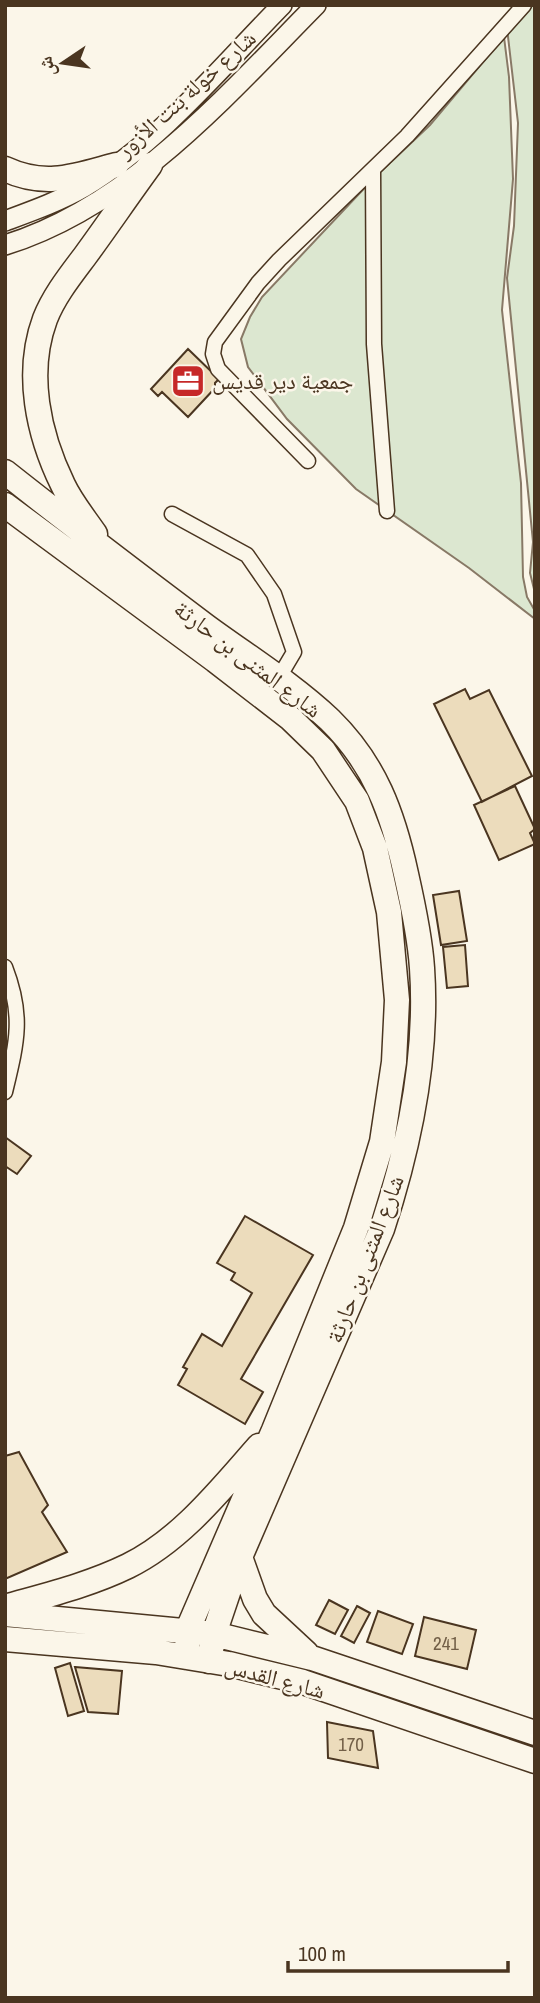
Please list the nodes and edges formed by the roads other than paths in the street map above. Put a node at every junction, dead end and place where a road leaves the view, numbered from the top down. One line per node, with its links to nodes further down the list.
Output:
1 (282, 5): 4 (street, شارع خولة بنت الأزور)
2 (316, 5): 5 (street, شارع خولة بنت الأزور)
3 (524, 5): 7 (street)
4 (116, 165): 6 (highway); 8 (street, شارع خولة بنت الأزور)
5 (150, 165): 9 (street, شارع خولة بنت الأزور); 15 (highway)
6 (5, 169)
7 (373, 169): 10 (street); 13 (street)
8 (5, 221)
9 (5, 245)
10 (308, 461)
11 (5, 472): 15 (highway, شارع المثنى بن حارثة)
12 (5, 505): 19 (highway, شارع المثنى بن حارثة)
13 (387, 511)
14 (172, 514): 16 (street)
15 (106, 552): 16 (highway, شارع المثنى بن حارثة)
16 (278, 679): 20 (highway, شارع المثنى بن حارثة)
17 (5, 967): 18 (street)
18 (5, 1092)
19 (274, 1430): 21 (highway); 23 (highway, شارع المثنى بن حارثة)
20 (240, 1558): 24 (highway, شارع المثنى بن حارثة); 26 (highway)
21 (5, 1607)
22 (5, 1614): 23 (highway, شارع القدس)
23 (188, 1629): 24 (highway, شارع القدس); 27 (highway, شارع المثنى بن حارثة)
24 (214, 1634): 26 (highway, شارع القدس); 27 (highway, شارع المثنى بن حارثة)
25 (5, 1639): 27 (highway, شارع القدس)
26 (312, 1658): 28 (highway, شارع القدس)
27 (198, 1659): 29 (highway, شارع القدس)
28 (535, 1732)
29 (535, 1761)

